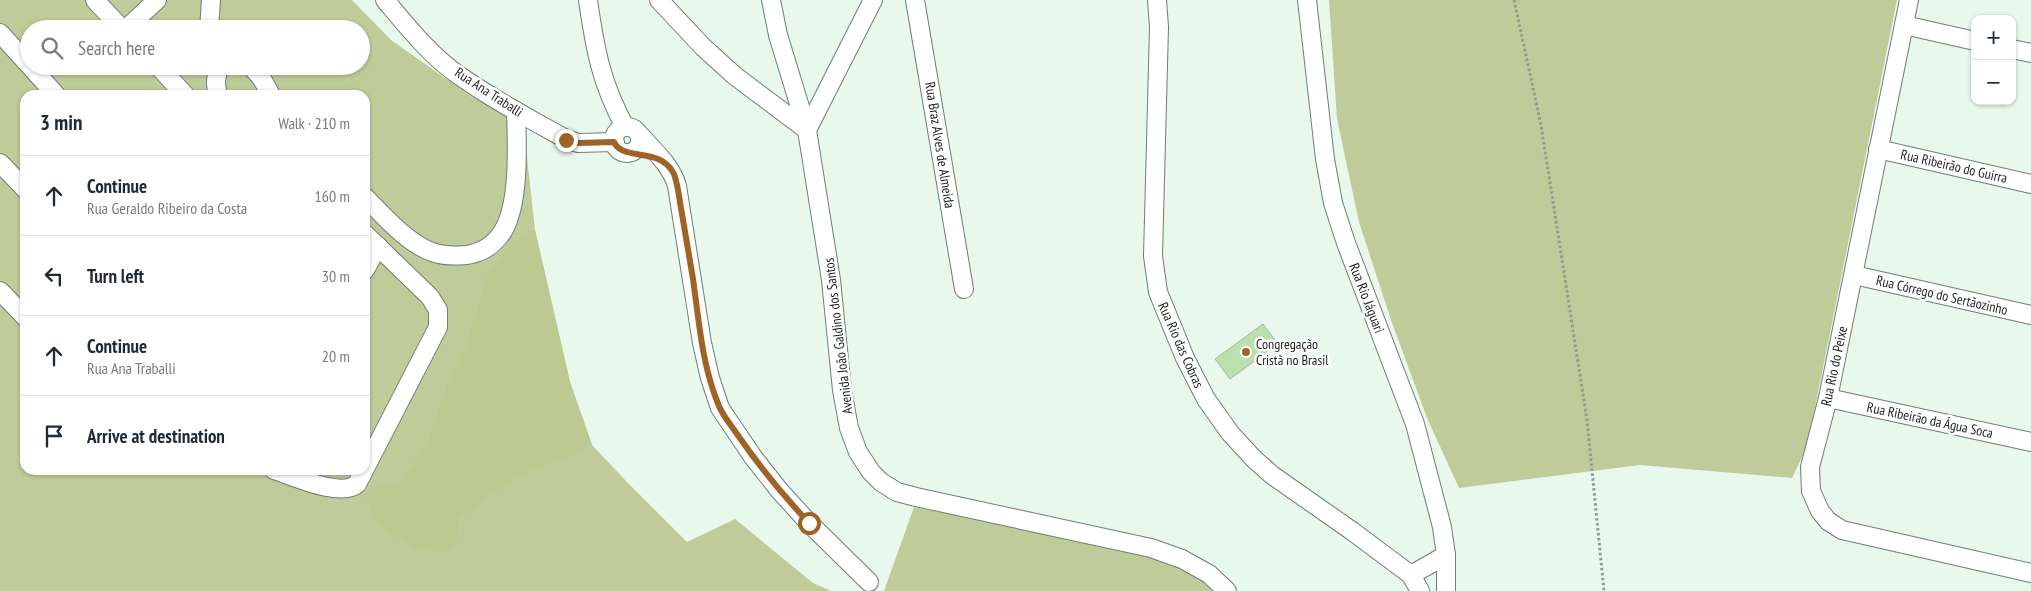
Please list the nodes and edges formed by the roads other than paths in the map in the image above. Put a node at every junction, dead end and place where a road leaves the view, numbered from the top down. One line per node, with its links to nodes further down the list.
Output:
1 (95, 0): 13 (street)
2 (157, 0): 14 (street)
3 (211, 0): 15 (street)
4 (385, 0): 30 (street, Rua Ana Traballi)
5 (588, 0): 32 (street)
6 (659, 0): 31 (street)
7 (770, 0): 31 (street, Avenida João Galdino dos Santos)
8 (873, 0): 31 (street)
9 (915, 0): 43 (street, Rua Braz Alves de Almeida)
10 (1157, 0): 54 (street, Rua Rio das Cobras)
11 (1308, 0): 52 (street, Rua Rio Jáguari)
12 (1909, 0): 16 (street, Rua Rio do Peixe)
13 (115, 20)
14 (134, 20)
15 (210, 20)
16 (1904, 25): 18 (street); 34 (street, Rua Rio do Peixe)
17 (0, 33): 21 (street)
18 (1971, 40)
19 (2016, 50): 20 (street)
20 (2031, 53)
21 (20, 56)
22 (37, 75): 26 (street)
23 (166, 75): 27 (street)
24 (218, 75): 28 (street)
25 (259, 75): 29 (street)
26 (51, 90)
27 (180, 90)
28 (217, 90)
29 (269, 90)
30 (516, 111): 33 (street, Rua Ana Traballi); 40 (street)
31 (807, 130): 56 (street, Avenida João Galdino dos Santos)
32 (632, 131): 33 (street); 35 (street); 36 (street)
33 (614, 142): 35 (street)
34 (1878, 149): 39 (street, Rua Ribeirão do Guirra); 42 (street, Rua Rio do Peixe)
35 (633, 152): 36 (street)
36 (664, 161): 55 (street)
37 (0, 163): 38 (street)
38 (20, 184)
39 (2031, 184)
40 (370, 202)
41 (371, 240): 49 (street)
42 (1854, 275): 46 (street, Rua Córrego do Sertãozinho); 47 (street, Rua Rio do Peixe)
43 (964, 289)
44 (0, 291): 45 (street)
45 (20, 312)
46 (2031, 315)
47 (1828, 398): 48 (street, Rua Ribeirão da Água Soca); 53 (street, Rua Rio do Peixe)
48 (2031, 442)
49 (370, 459)
50 (290, 475): 51 (street)
51 (362, 475)
52 (1446, 555): 54 (street); 58 (street, Rua Rio Jáguari)
53 (2031, 573)
54 (1410, 575): 57 (street, Rua Rio das Cobras)
55 (869, 582)
56 (1227, 591)
57 (1420, 591)
58 (1446, 591)

